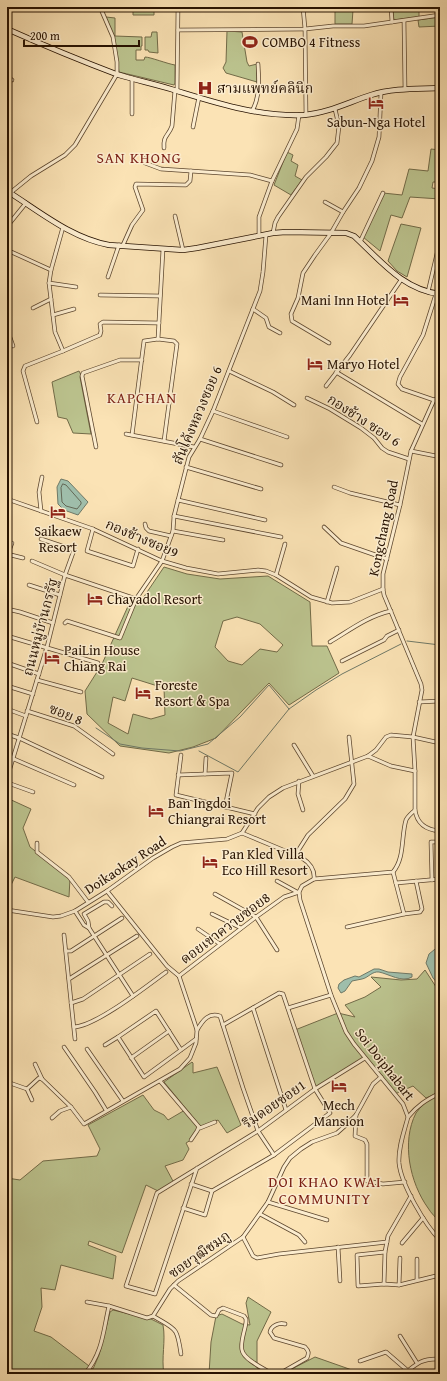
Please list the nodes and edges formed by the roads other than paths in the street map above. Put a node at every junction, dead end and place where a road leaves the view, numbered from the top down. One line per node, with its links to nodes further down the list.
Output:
1 (100, 7): 12 (street)
2 (178, 7): 10 (street)
3 (302, 7): 9 (street)
4 (391, 7): 7 (street)
5 (440, 15): 6 (street)
6 (404, 21): 7 (street); 17 (street)
7 (392, 22): 9 (street)
8 (7, 29): 12 (street)
9 (305, 29): 10 (street); 25 (street)
10 (178, 30): 18 (street)
11 (258, 64): 22 (street)
12 (117, 74): 14 (street); 31 (street)
13 (7, 77): 15 (street)
14 (132, 78): 18 (street); 23 (street)
15 (12, 80)
16 (440, 88): 17 (street)
17 (405, 90): 19 (street)
18 (176, 91): 20 (street); 27 (street)
19 (381, 93): 21 (street); 35 (street)
20 (199, 97): 22 (street); 26 (street)
21 (335, 109): 25 (street); 39 (street)
22 (252, 111): 24 (street)
23 (132, 114)
24 (299, 115): 25 (street); 30 (street)
25 (306, 115)
26 (193, 127)
27 (164, 148)
28 (146, 158): 29 (street)
29 (191, 171): 30 (street); 45 (street)
30 (272, 181): 42 (street)
31 (9, 192): 34 (street)
32 (383, 193): 44 (street)
33 (325, 202): 35 (street)
34 (26, 203): 37 (street); 38 (street)
35 (343, 212): 40 (street)
36 (175, 216): 48 (street)
37 (9, 224)
38 (63, 227): 45 (street); 49 (street)
39 (273, 233): 40 (street); 41 (street)
40 (331, 233): 44 (street); 67 (street)
41 (266, 235): 42 (street); 61 (street, สันโค้งหลวงซอย 6)
42 (259, 236): 48 (street)
43 (440, 241): 54 (street)
44 (360, 242): 51 (street)
45 (121, 245): 46 (street); 50 (street)
46 (163, 249): 48 (street); 57 (street)
47 (7, 250): 49 (street)
48 (183, 250)
49 (51, 270): 52 (street)
50 (108, 276)
51 (401, 280): 54 (street); 72 (street)
52 (49, 283): 53 (street); 58 (street)
53 (76, 287)
54 (428, 292): 55 (street)
55 (438, 294): 76 (street)
56 (100, 295): 57 (street)
57 (160, 296): 63 (street)
58 (50, 299): 59 (street); 62 (street)
59 (33, 308)
60 (74, 309): 62 (street)
61 (253, 309): 65 (street); 71 (street, สันโค้งหลวงซอย 6)
62 (53, 315): 69 (street)
63 (159, 323): 66 (street); 69 (street)
64 (7, 329): 68 (street)
65 (280, 333)
66 (158, 339): 70 (street); 85 (street)
67 (329, 343)
68 (13, 346)
69 (63, 351): 79 (street)
70 (142, 360): 82 (street); 86 (street)
71 (229, 371): 77 (street); 78 (street, สันโค้งหลวงซอย 6)
72 (336, 372): 73 (street); 80 (street)
73 (326, 386)
74 (440, 396): 76 (street, Kongchang Road)
75 (307, 398): 90 (street, กองช้าง ซอย 6)
76 (434, 400): 80 (street, Kongchang Road)
77 (294, 405)
78 (213, 411): 83 (street); 84 (street, สันโค้งหลวงซอย 6)
79 (37, 422)
80 (422, 424): 88 (street, Kongchang Road)
81 (126, 434): 82 (street)
82 (132, 435): 85 (street)
83 (287, 437)
84 (200, 439): 87 (street, สันโค้งหลวงซอย 6); 91 (street)
85 (164, 441): 87 (street)
86 (96, 447)
87 (194, 447): 92 (street, สันโค้งหลวงซอย 6)
88 (411, 451): 89 (street); 90 (street, Kongchang Road)
89 (440, 459)
90 (409, 460): 98 (street, Kongchang Road)
91 (281, 465)
92 (186, 467): 95 (street); 97 (street, สันโค้งหลวงซอย 6)
93 (42, 477): 99 (street)
94 (334, 487): 98 (street)
95 (261, 489)
96 (7, 499): 99 (street, กองช้างซอย9)
97 (178, 500): 100 (street, สันโค้งหลวงซอย 6); 101 (street)
98 (400, 505): 115 (street, Kongchang Road)
99 (41, 511): 104 (street, กองช้างซอย9)
100 (174, 516): 105 (street, สันโค้งหลวงซอย 6); 107 (street)
101 (265, 520)
102 (145, 524): 106 (street)
103 (324, 527): 115 (street)
104 (93, 529): 112 (street, กองช้างซอย9); 112 (street)
105 (173, 531): 106 (street, สันโค้งหลวงซอย 6); 109 (street)
106 (171, 536): 117 (street, สันโค้งหลวงซอย 6)
107 (281, 537)
108 (41, 538): 119 (street)
109 (223, 540)
110 (12, 543): 113 (street)
111 (284, 544): 120 (street)
112 (138, 549): 117 (street, กองช้างซอย9)
113 (7, 555): 114 (street)
114 (23, 558)
115 (387, 559): 122 (street, Kongchang Road)
116 (32, 561): 119 (street)
117 (162, 561): 120 (street, กองช้างซอย9); 124 (street, สันโค้งหลวงซอย 6)
118 (337, 568): 125 (street)
119 (65, 575): 123 (street, ถนนหมู่บ้านกรรัฐ); 124 (street, ถนนหมู่บ้านกรรัฐ)
120 (276, 575): 125 (street, กองช้างซอย9)
121 (29, 585): 123 (street)
122 (383, 589): 125 (street, กองช้างซอย9); 127 (street, Kongchang Road)
123 (60, 595): 128 (street, ถนนหมู่บ้านกรรัฐ)
124 (136, 599): 129 (street, สันโค้งหลวงซอย 6)
125 (327, 602)
126 (7, 610): 128 (street)
127 (391, 611): 130 (street, Kongchang Road); 132 (street)
128 (53, 623): 133 (street, ถนนหมู่บ้านกรรัฐ)
129 (65, 623)
130 (398, 630): 134 (street); 142 (street, Kongchang Road)
131 (7, 636): 133 (street)
132 (330, 642)
133 (47, 647): 136 (street); 137 (street, ถนนหมู่บ้านกรรัฐ)
134 (342, 661)
135 (7, 663): 137 (street)
136 (98, 663)
137 (39, 674): 138 (street, ถนนหมู่บ้านกรรัฐ)
138 (37, 680): 140 (street); 141 (street, ถนนหมู่บ้านกรรัฐ)
139 (7, 686): 141 (street)
140 (81, 692)
141 (33, 694): 145 (street, ถนนหมู่บ้านกรรัฐ)
142 (419, 702): 143 (street); 149 (street, Kongchang Road)
143 (440, 702)
144 (7, 710): 146 (street)
145 (28, 711): 146 (street, ถนนหมู่บ้านกรรัฐ); 153 (street, ซอย 8)
146 (26, 716): 150 (street, ถนนหมู่บ้านกรรัฐ)
147 (7, 734): 150 (street)
148 (349, 737): 159 (street)
149 (413, 737): 151 (street); 156 (street); 160 (street, Kongchang Road)
150 (19, 738): 157 (street, ถนนหมู่บ้านกรรัฐ); 164 (street)
151 (440, 743)
152 (294, 746): 163 (street)
153 (113, 754)
154 (7, 756): 157 (street)
155 (181, 756): 162 (street)
156 (368, 756): 159 (street); 160 (street)
157 (13, 758): 165 (street, ถนนหมู่บ้านกรรัฐ); 167 (street)
158 (206, 758): 161 (street)
159 (353, 763): 163 (street); 177 (street)
160 (415, 771): 171 (street, Kongchang Road)
161 (205, 774): 162 (street); 169 (street)
162 (178, 775): 169 (street)
163 (313, 776): 166 (street)
164 (102, 777)
165 (7, 779): 168 (street)
166 (299, 781): 170 (street); 172 (street)
167 (74, 785)
168 (33, 792)
169 (225, 807): 172 (street)
170 (303, 810)
171 (415, 810): 173 (street); 178 (street)
172 (255, 814): 174 (street)
173 (440, 831)
174 (242, 832): 177 (street); 185 (street, Doikaokay Road)
175 (440, 842): 181 (street)
176 (37, 843): 188 (street)
177 (296, 854): 179 (street)
178 (393, 872): 179 (street); 184 (street)
179 (314, 879): 186 (street)
180 (440, 879): 181 (street)
181 (432, 880): 183 (street)
182 (277, 881): 186 (street)
183 (416, 881): 184 (street); 193 (street)
184 (396, 883): 193 (street)
185 (107, 891): 188 (street, Doikaokay Road); 210 (street, ดอยเขาควายซอย8)
186 (298, 892): 194 (street, ดอยเขาควายซอย8); 212 (street, Soi Doiphabart)
187 (215, 894): 194 (street)
188 (88, 902): 191 (street, Doikaokay Road)
189 (112, 906): 197 (street)
190 (7, 910): 191 (street, Doikaokay Road)
191 (75, 911): 197 (street)
192 (212, 914): 198 (street)
193 (404, 914): 196 (street)
194 (256, 917): 198 (street, ดอยเขาควายซอย8); 204 (street)
195 (122, 918): 201 (street)
196 (348, 927)
197 (89, 928): 201 (street)
198 (241, 928): 203 (street, ดอยเขาควายซอย8)
199 (198, 929): 203 (street)
200 (64, 935): 205 (street)
201 (94, 936): 205 (street); 207 (street)
202 (137, 936): 207 (street)
203 (220, 944): 210 (street, ดอยเขาควายซอย8)
204 (277, 950)
205 (66, 951): 211 (street)
206 (150, 954): 209 (street)
207 (106, 955): 209 (street); 211 (street)
208 (166, 972): 213 (street)
209 (120, 975): 213 (street); 214 (street)
210 (180, 976): 220 (street)
211 (69, 979): 214 (street)
212 (331, 995): 216 (street); 229 (street, Soi Doiphabart)
213 (133, 996): 218 (street)
214 (71, 1003): 218 (street)
215 (253, 1008): 216 (street); 217 (street); 242 (street)
216 (288, 1008): 236 (street)
217 (223, 1025): 220 (street); 248 (street)
218 (74, 1027): 222 (street)
219 (169, 1030): 221 (street); 227 (street); 228 (street)
220 (197, 1030): 223 (street)
221 (118, 1037): 224 (street); 228 (street)
222 (75, 1039)
223 (196, 1039): 227 (street); 233 (street)
224 (105, 1045)
225 (64, 1047): 241 (street)
226 (88, 1050): 239 (street)
227 (181, 1050): 228 (street)
228 (131, 1058)
229 (365, 1058): 231 (street, Soi Doiphabart); 236 (street, ริมดอยซอย1)
230 (35, 1064): 232 (street)
231 (381, 1077): 243 (street, ซอยวุฒิชมภู); 244 (street, Soi Doiphabart)
232 (42, 1079): 235 (street); 240 (street)
233 (160, 1081): 239 (street); 247 (street)
234 (7, 1082): 235 (street)
235 (27, 1089): 238 (street)
236 (315, 1089): 242 (street, ริมดอยซอย1); 250 (street)
237 (440, 1093): 244 (street)
238 (32, 1100)
239 (123, 1101): 241 (street)
240 (71, 1107): 241 (street); 245 (street)
241 (106, 1110)
242 (286, 1110): 248 (street, ริมดอยซอย1)
243 (356, 1115): 252 (street); 256 (street, ซอยวุฒิชมภู)
244 (408, 1117): 252 (street, Soi Doiphabart)
245 (52, 1118)
246 (215, 1122): 247 (street)
247 (199, 1127): 249 (street)
248 (258, 1130): 250 (street); 251 (street, ริมดอยซอย1)
249 (191, 1140)
250 (274, 1155): 254 (street)
251 (196, 1168): 253 (street); 257 (street, ริมดอยซอย1)
252 (405, 1182): 255 (street, Soi Doiphabart)
253 (191, 1184): 254 (street); 257 (street)
254 (212, 1191): 257 (street)
255 (411, 1196): 259 (street, Soi Doiphabart); 264 (street)
256 (268, 1202): 258 (street, ซอยวุฒิชมภู); 260 (street)
257 (183, 1208)
258 (260, 1214): 261 (street, ซอยวุฒิชมภู); 263 (street)
259 (423, 1218): 262 (street, Soi Doiphabart); 265 (street)
260 (327, 1220)
261 (243, 1237): 266 (street); 274 (street, ซอยวุฒิชมภู)
262 (440, 1240)
263 (305, 1242)
264 (388, 1242): 266 (street); 267 (street)
265 (402, 1243)
266 (338, 1247): 272 (street)
267 (385, 1252): 273 (street); 273 (street)
268 (400, 1258): 275 (street)
269 (417, 1259): 271 (street)
270 (440, 1276): 271 (street)
271 (417, 1280): 275 (street)
272 (340, 1281)
273 (384, 1284): 275 (street)
274 (174, 1285): 278 (street, ซอยวุฒิชมภู); 279 (street)
275 (399, 1285)
276 (87, 1302): 277 (street)
277 (109, 1306): 278 (street); 286 (street)
278 (153, 1316): 281 (street)
279 (285, 1324)
280 (400, 1336): 284 (street)
281 (181, 1354)
282 (440, 1359): 284 (street)
283 (360, 1361): 285 (street)
284 (417, 1363): 285 (street)
285 (408, 1370): 287 (street)
286 (85, 1374)
287 (404, 1374)

